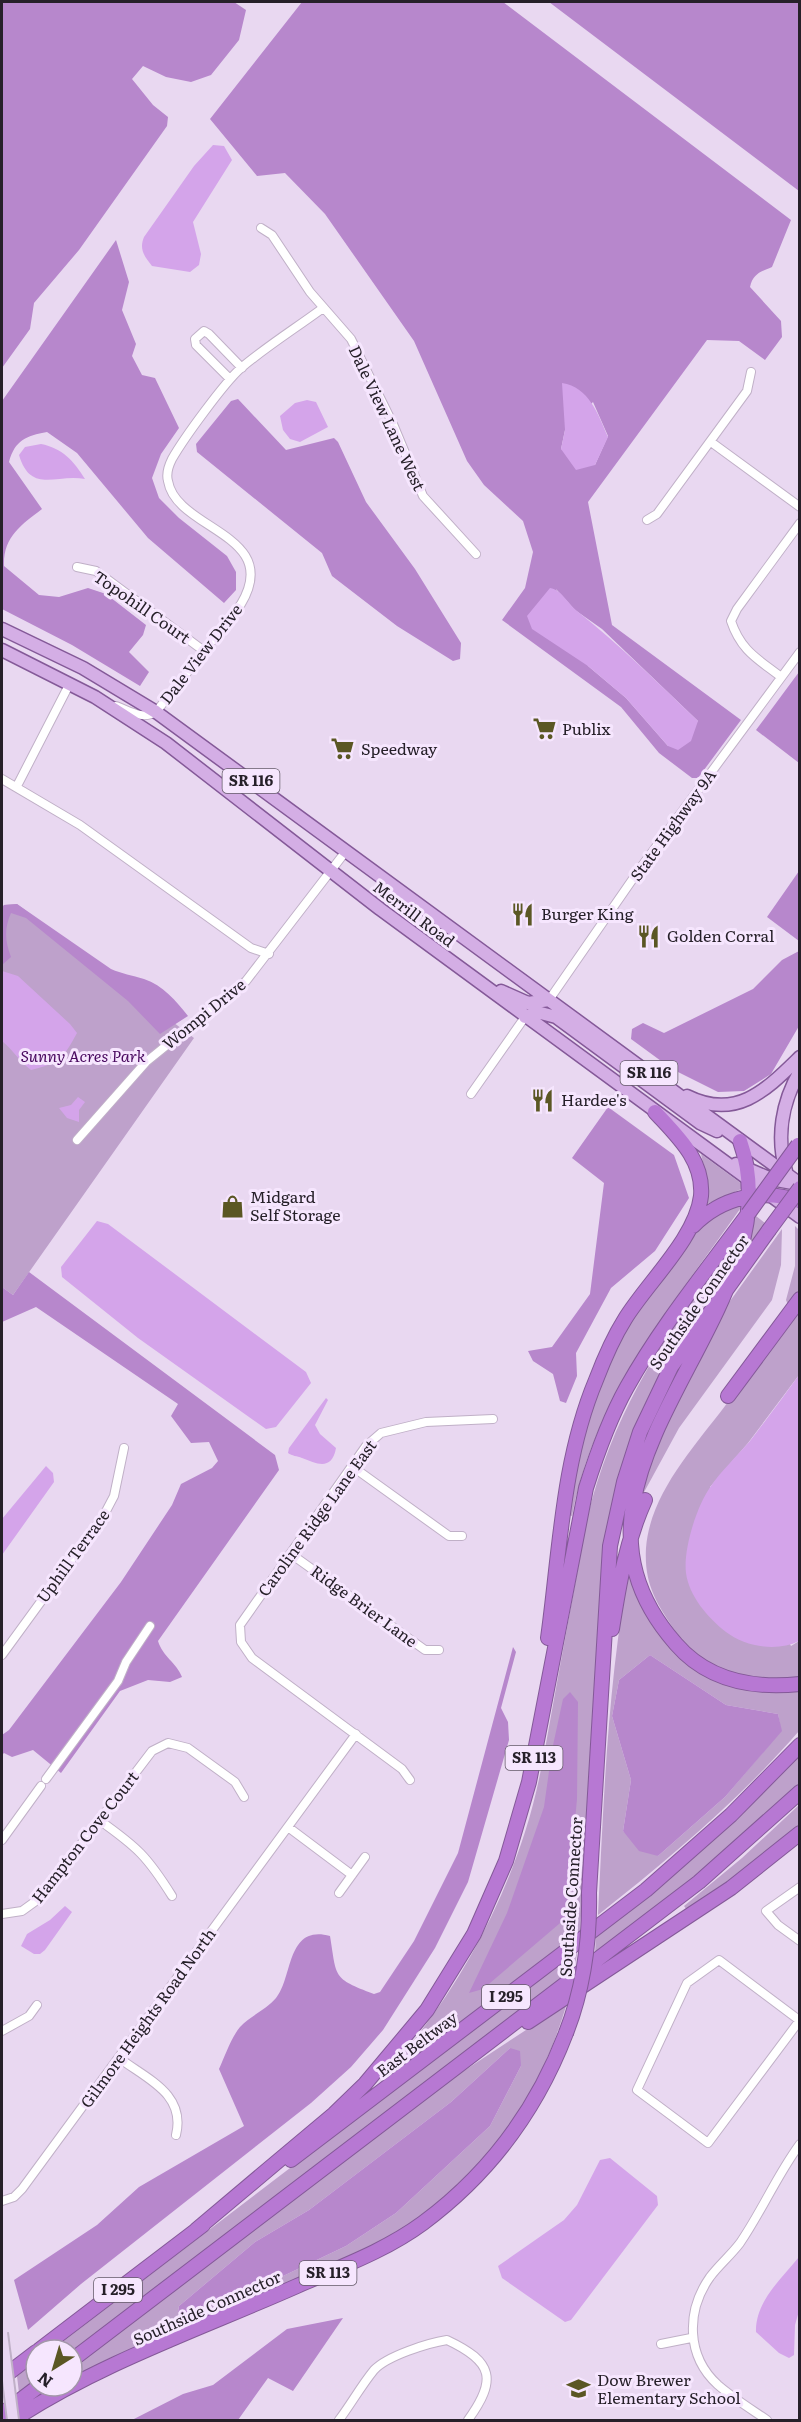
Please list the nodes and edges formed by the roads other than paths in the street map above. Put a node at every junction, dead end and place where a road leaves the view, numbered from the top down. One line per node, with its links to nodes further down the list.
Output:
1 (261, 228): 2 (street, Dale View Lane West)
2 (323, 309): 3 (street, Dale View Drive); 10 (street, Dale View Lane West)
3 (242, 368): 5 (street, Dale View Drive); 5 (street)
4 (751, 372): 6 (street)
5 (230, 379): 14 (street, Dale View Drive)
6 (711, 442): 7 (street); 8 (street)
7 (800, 507)
8 (647, 520)
9 (800, 523): 16 (street)
10 (476, 554)
11 (77, 567): 14 (street, Topohill Court)
12 (2, 629): 19 (main road, Merrill Road / SR 116)
13 (2, 650): 17 (main road, Merrill Road / SR 116)
14 (204, 651): 19 (street, Dale View Drive)
15 (800, 652): 16 (street, State Highway 9A)
16 (781, 677): 26 (street, State Highway 9A)
17 (70, 683): 18 (main road, Merrill Road / SR 116); 21 (street)
18 (95, 697): 19 (street, Dale View Drive); 23 (main road, Merrill Road / SR 116)
19 (156, 712): 22 (main road, Merrill Road / SR 116)
20 (2, 779): 21 (street)
21 (17, 786): 25 (street)
22 (346, 851): 23 (street, Wompi Drive); 26 (main road, Merrill Road / SR 116)
23 (331, 871): 24 (main road, Merrill Road / SR 116); 25 (street, Wompi Drive)
24 (434, 949): 26 (main road); 27 (main road, Merrill Road / SR 116)
25 (268, 954): 33 (street, Wompi Drive)
26 (549, 1000): 30 (main road, Merrill Road / SR 116)
27 (525, 1017): 31 (street); 32 (main road, Merrill Road / SR 116); 34 (main road)
28 (800, 1057): 30 (main road)
29 (800, 1071): 38 (main road)
30 (661, 1082): 34 (main road, Merrill Road / SR 116)
31 (471, 1094)
32 (655, 1112): 36 (main road, Merrill Road / SR 116); 41 (highway)
33 (77, 1140)
34 (740, 1141): 37 (highway); 38 (main road, Merrill Road / SR 116)
35 (799, 1144): 57 (highway, Southside Connector / SR 113, bridge)
36 (710, 1152): 37 (main road); 38 (main road, Merrill Road / SR 116)
37 (771, 1179): 38 (highway)
38 (791, 1192): 39 (main road, Merrill Road / SR 116); 40 (highway); 41 (highway); 54 (highway, Southside Connector / SR 113, bridge)
39 (800, 1217)
40 (786, 1226)
41 (687, 1232): 57 (highway)
42 (800, 1299): 43 (highway)
43 (766, 1320)
44 (493, 1419): 46 (street, Caroline Ridge Lane East)
45 (124, 1448): 53 (street, Uphill Terrace)
46 (353, 1467): 49 (street); 50 (street, Caroline Ridge Lane East)
47 (659, 1471): 54 (highway)
48 (658, 1492): 55 (highway)
49 (462, 1536)
50 (291, 1554): 52 (street, Ridge Brier Lane); 56 (street, Caroline Ridge Lane East)
51 (150, 1626): 65 (street)
52 (440, 1650)
53 (2, 1655)
54 (603, 1660): 91 (highway, Southside Connector / SR 113, bridge)
55 (800, 1684)
56 (356, 1734): 59 (street); 63 (street, Gilmore Heights Road North)
57 (537, 1741): 81 (highway, Southside Connector / SR 113)
58 (800, 1745): 81 (highway, East Beltway / I 295)
59 (410, 1780)
60 (800, 1792): 76 (highway, I 295)
61 (243, 1797): 62 (street, Hampton Cove Court)
62 (99, 1820): 70 (street); 71 (street, Hampton Cove Court)
63 (288, 1827): 67 (street); 77 (street, Gilmore Heights Road North)
64 (800, 1833): 76 (highway)
65 (2, 1840)
66 (365, 1857): 67 (street)
67 (352, 1875): 69 (street)
68 (800, 1887): 72 (street)
69 (339, 1893)
70 (172, 1896)
71 (2, 1914)
72 (800, 1941)
73 (37, 2005): 75 (street)
74 (799, 2020): 74 (street)
75 (2, 2031)
76 (477, 2052): 86 (highway, I 295)
77 (119, 2058): 78 (street); 80 (street, Gilmore Heights Road North)
78 (176, 2136)
79 (800, 2144): 84 (street)
80 (2, 2201)
81 (196, 2230): 83 (highway, East Beltway / I 295)
82 (3, 2333): 91 (street, bridge)
83 (54, 2338)
84 (691, 2338): 85 (street); 94 (street)
85 (661, 2344)
86 (84, 2351)
87 (24, 2361): 88 (highway, East Beltway / I 295)
88 (2, 2378)
89 (24, 2397): 90 (highway)
90 (2, 2414)
91 (13, 2421)
92 (339, 2421): 93 (street)
93 (468, 2421)
94 (767, 2421)

